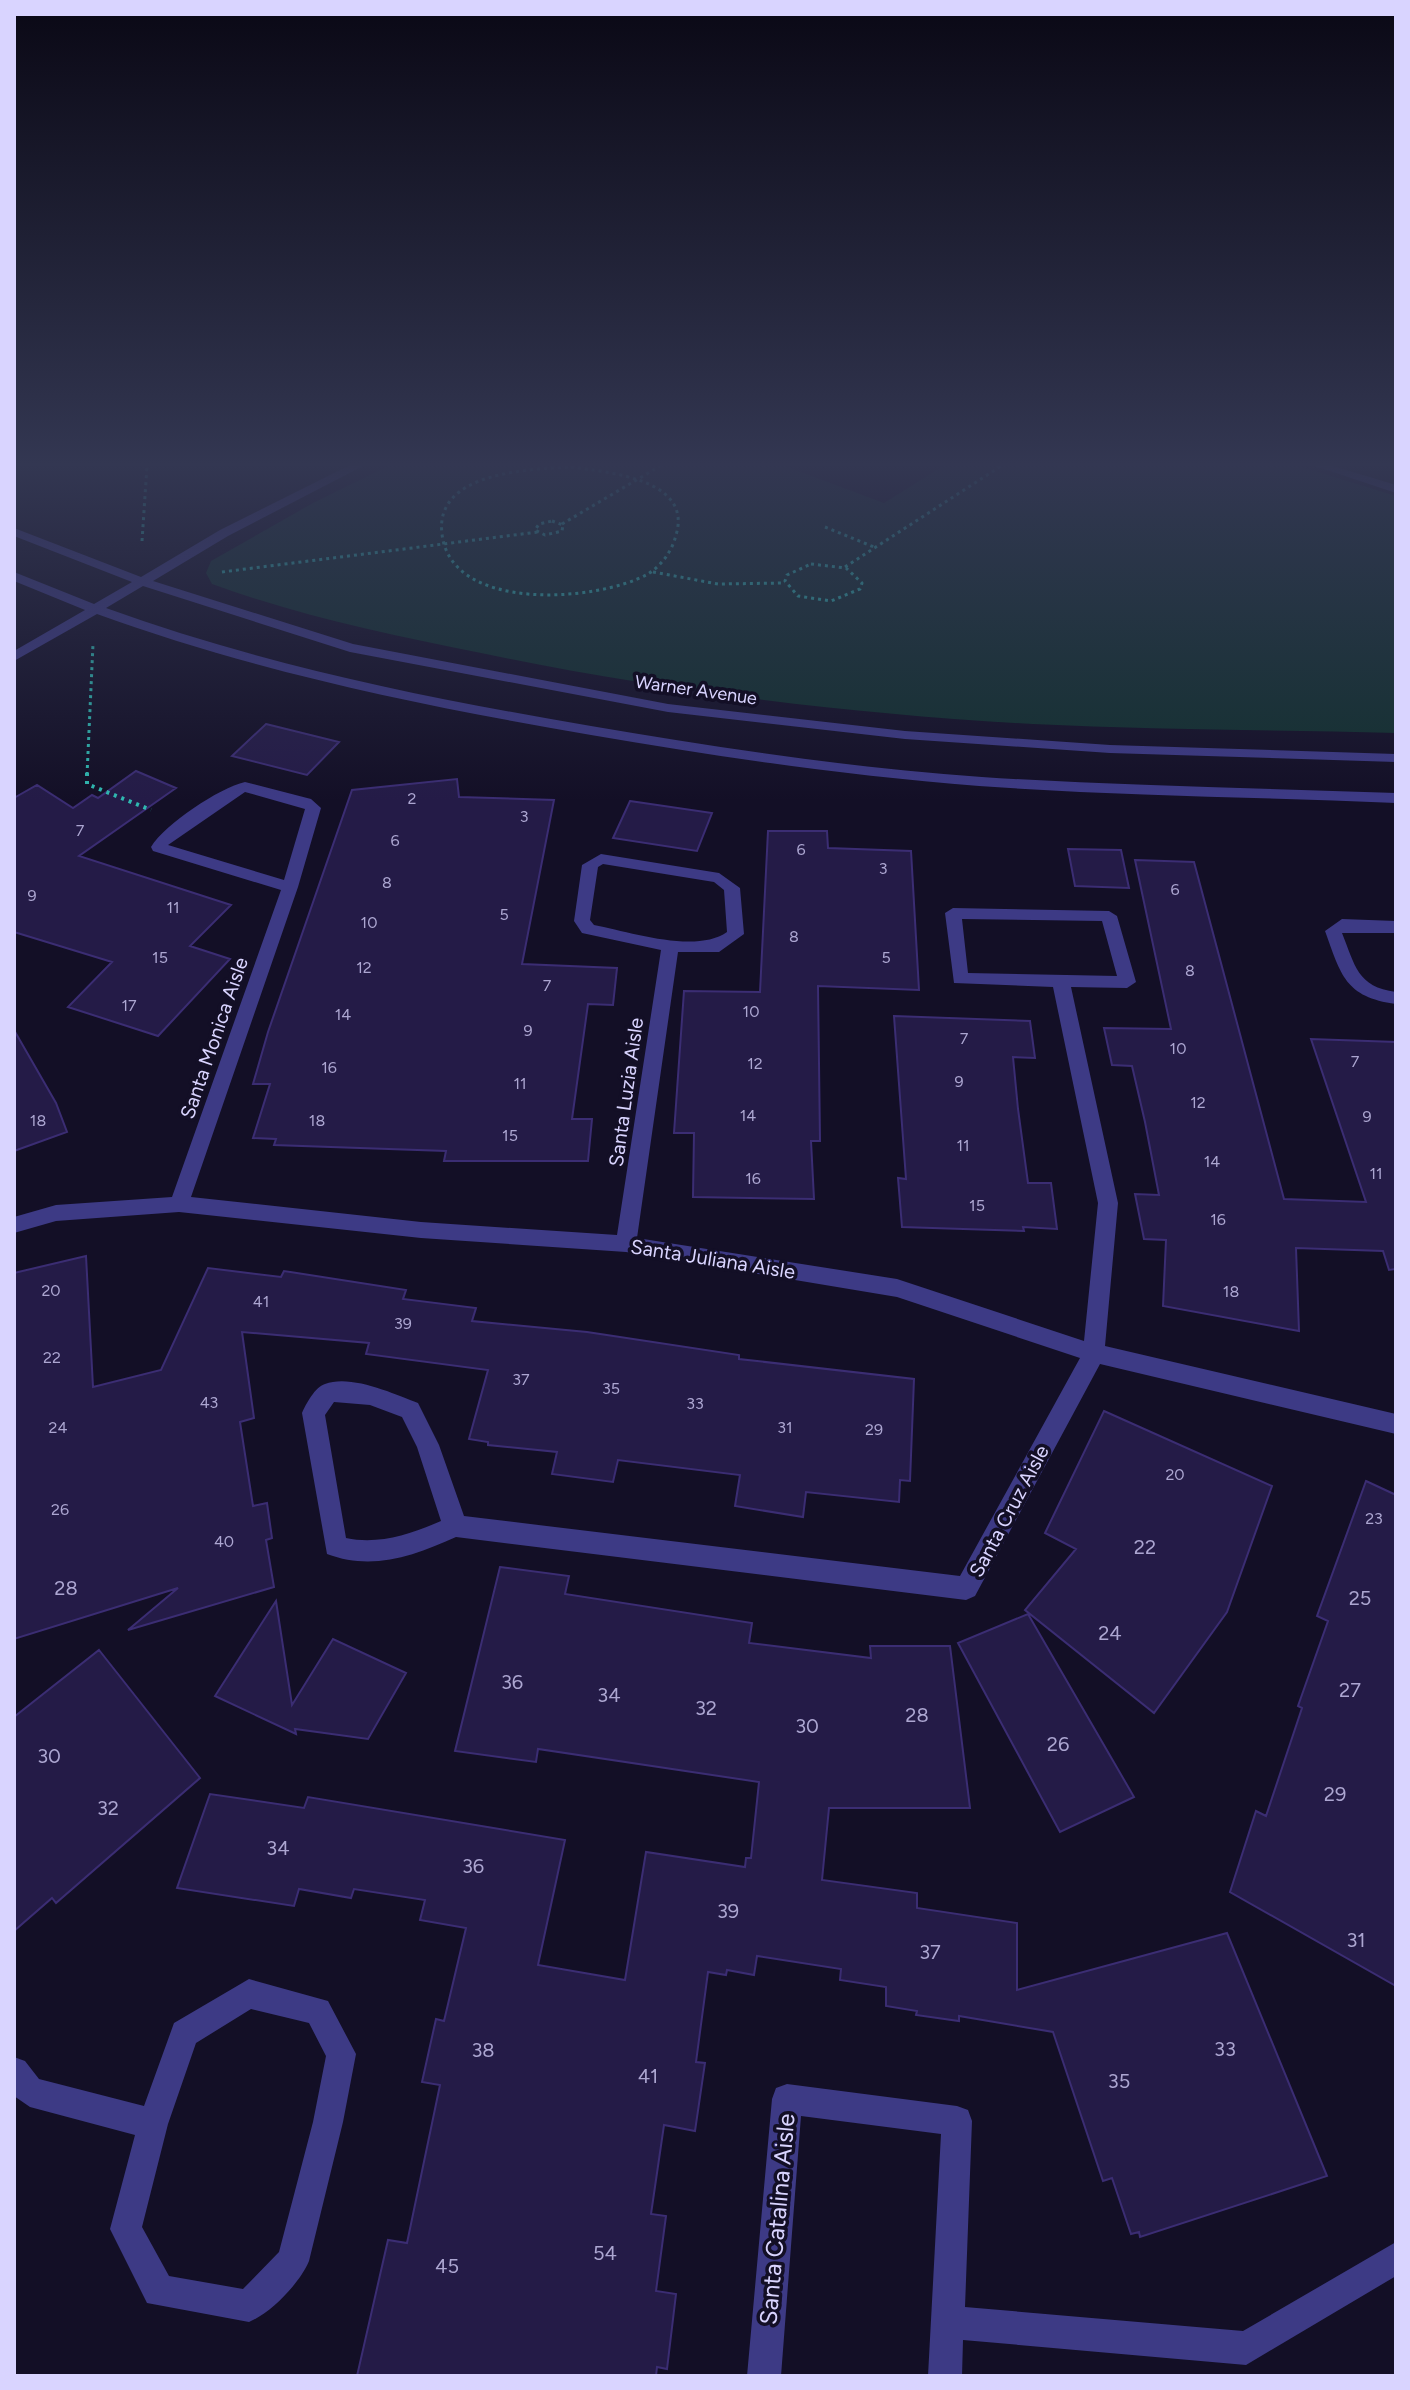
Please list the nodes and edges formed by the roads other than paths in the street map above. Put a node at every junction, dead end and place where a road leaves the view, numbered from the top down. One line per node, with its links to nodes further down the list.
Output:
1 (17, 578): 5 (street)
2 (132, 578): 4 (street, Warner Avenue)
3 (147, 578): 4 (street)
4 (141, 581): 5 (street); 7 (street, Warner Avenue)
5 (92, 611): 6 (street); 8 (street)
6 (14, 657)
7 (1396, 758)
8 (1396, 798)
9 (290, 887): 9 (street, Santa Monica Aisle); 14 (street, Santa Monica Aisle)
10 (1396, 927): 13 (street)
11 (670, 946): 11 (street); 16 (street, Santa Luzia Aisle)
12 (1061, 982): 12 (street); 17 (street, Santa Cruz Aisle)
13 (1396, 998)
14 (179, 1204): 15 (street, Santa Juliana Aisle); 16 (street, Santa Juliana Aisle)
15 (14, 1225)
16 (626, 1244): 17 (street, Santa Juliana Aisle)
17 (1094, 1353): 18 (street, Santa Juliana Aisle); 19 (street, Santa Cruz Aisle)
18 (1396, 1424)
19 (455, 1526): 19 (street)
20 (14, 2072): 21 (street)
21 (153, 2124): 21 (street)
22 (1396, 2258): 23 (street)
23 (947, 2322): 24 (street, Santa Catalina Aisle); 25 (street, Santa Catalina Aisle)
24 (764, 2376)
25 (945, 2376)

